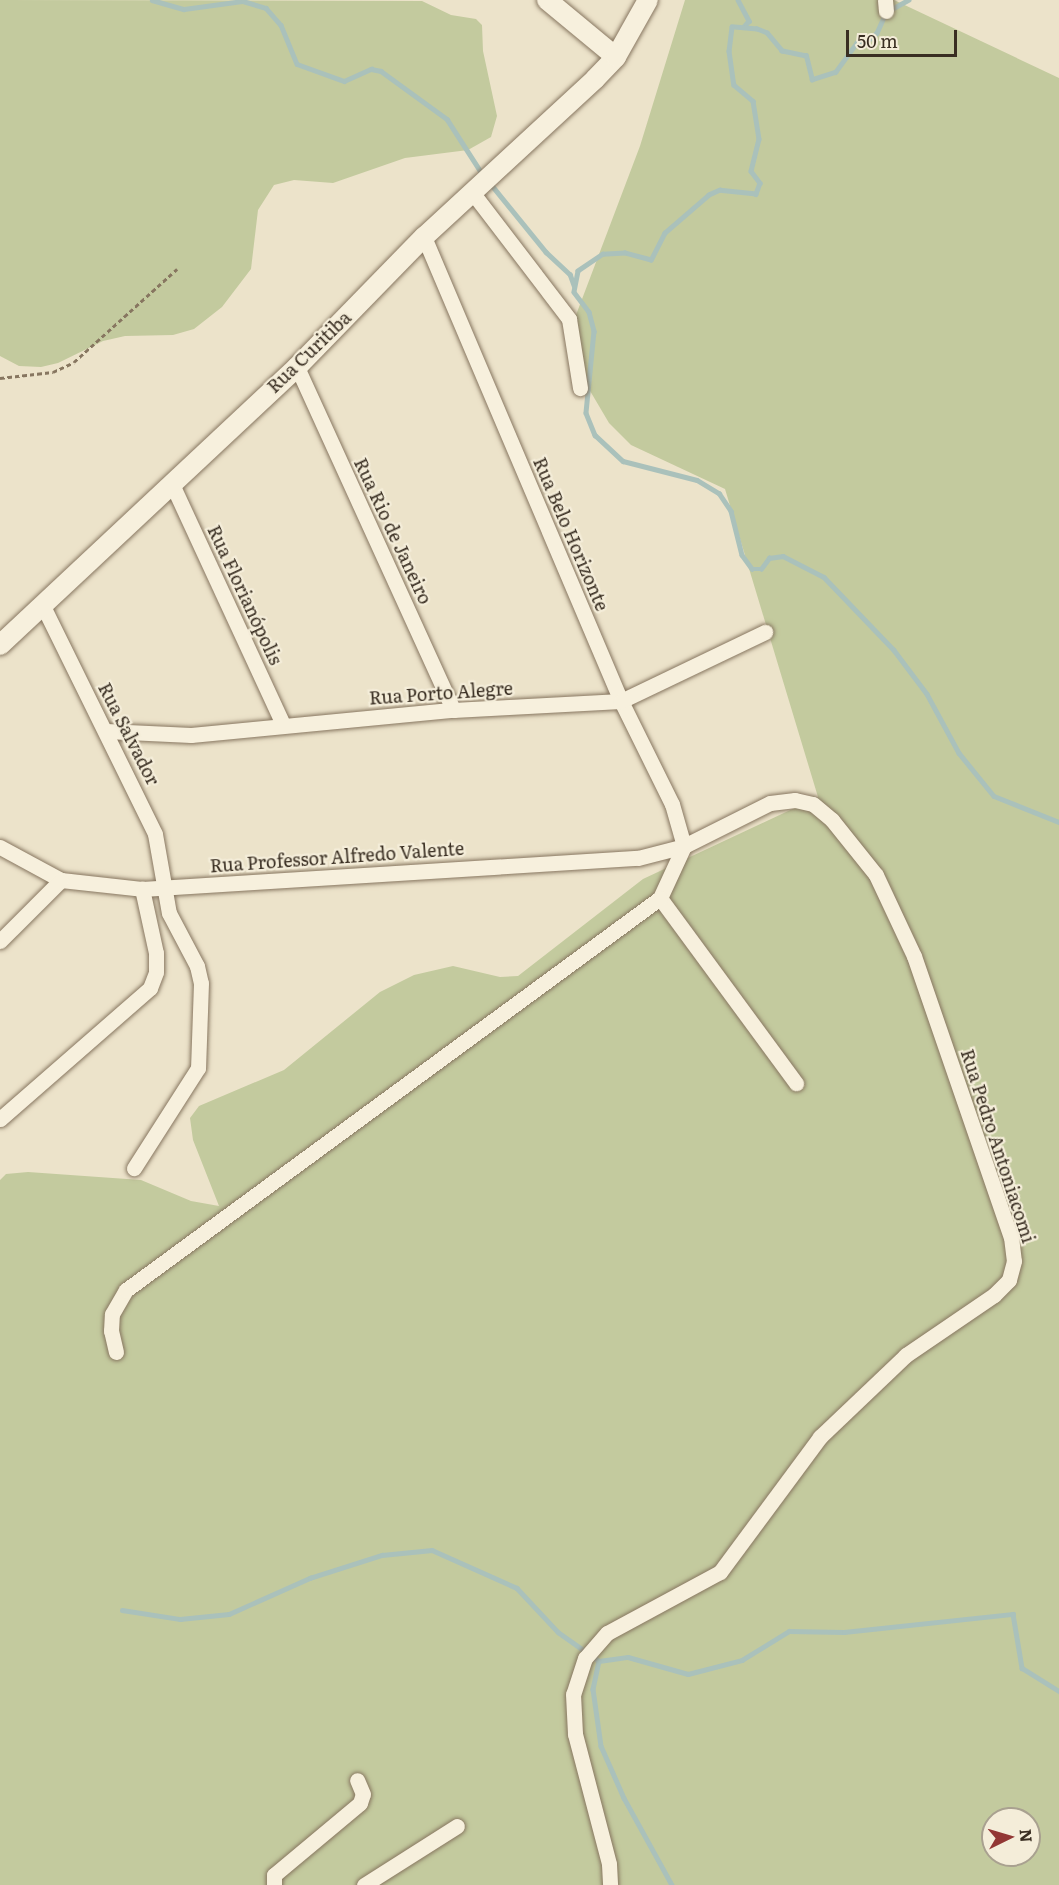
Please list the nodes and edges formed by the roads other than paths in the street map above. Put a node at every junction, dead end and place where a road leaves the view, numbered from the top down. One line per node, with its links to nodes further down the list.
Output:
1 (547, 0): 3 (street)
2 (648, 0): 3 (street, Rua Curitiba)
3 (616, 57): 4 (street, Rua Curitiba)
4 (472, 192): 5 (street, Rua Curitiba); 7 (street)
5 (424, 237): 6 (street, Rua Curitiba); 12 (street, Rua Belo Horizonte)
6 (297, 367): 8 (street, Rua Curitiba); 13 (street, Rua Rio de Janeiro)
7 (580, 388)
8 (171, 482): 9 (street, Rua Curitiba); 14 (street, Rua Florianópolis)
9 (42, 604): 11 (street, Rua Curitiba); 15 (street, Rua Salvador)
10 (765, 632): 12 (street, Rua Porto Alegre)
11 (0, 645)
12 (621, 701): 13 (street, Rua Porto Alegre); 16 (street, Rua Belo Horizonte)
13 (453, 710): 14 (street, Rua Porto Alegre)
14 (283, 724): 15 (street, Rua Porto Alegre)
15 (106, 731): 20 (street, Rua Salvador)
16 (684, 846): 18 (street, Rua Professor Alfredo Valente); 20 (street, Rua Professor Alfredo Valente); 22 (street)
17 (0, 847): 19 (street, Rua Professor Alfredo Valente)
18 (876, 875): 32 (street, Rua Pedro Antoniacomi)
19 (61, 880): 21 (street, Rua Professor Alfredo Valente); 23 (street)
20 (165, 887): 21 (street, Rua Professor Alfredo Valente); 26 (street, Rua Salvador)
21 (142, 889): 25 (street)
22 (660, 898): 24 (street); 27 (street)
23 (0, 941)
24 (796, 1083)
25 (0, 1119)
26 (134, 1168)
27 (116, 1352)
28 (357, 1780): 30 (street)
29 (457, 1826): 31 (street)
30 (274, 1885)
31 (364, 1885)
32 (610, 1885)

